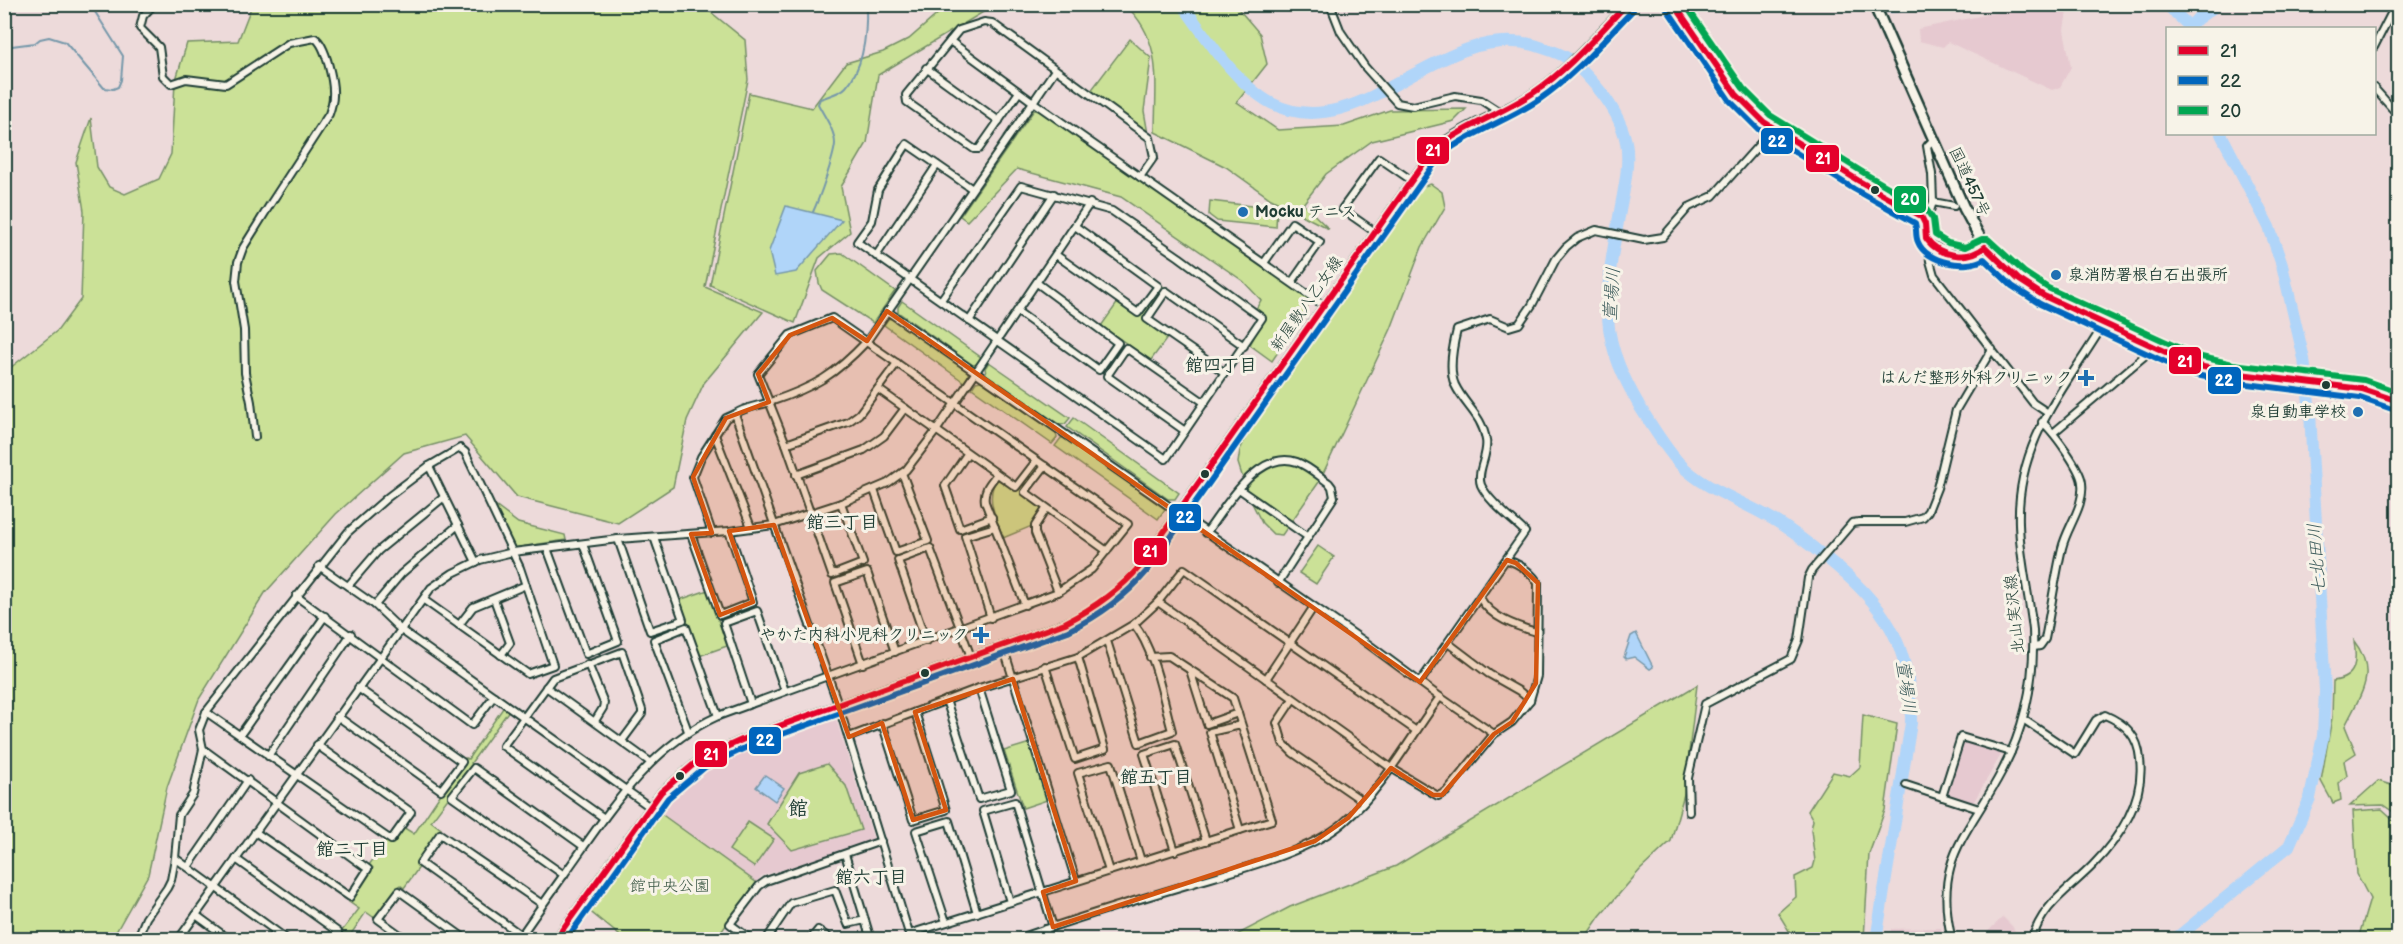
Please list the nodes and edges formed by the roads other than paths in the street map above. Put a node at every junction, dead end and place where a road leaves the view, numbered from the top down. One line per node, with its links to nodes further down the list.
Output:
1 (154, 4): 65 (street)
2 (1330, 4): 14 (street)
3 (1627, 4): 14 (street, 新屋敷八乙女線)
4 (1674, 4): 17 (highway)
5 (1874, 4): 18 (highway, 国道457号)
6 (2396, 4): 8 (street)
7 (950, 41): 9 (street); 10 (street); 12 (street)
8 (2376, 43)
9 (926, 68): 16 (street); 16 (street)
10 (1055, 70): 13 (street); 20 (street)
11 (2376, 90): 15 (street)
12 (1019, 92): 13 (street); 16 (street)
13 (1033, 102): 20 (street); 22 (street)
14 (1498, 111): 21 (street, 新屋敷八乙女線)
15 (2398, 115)
16 (999, 121)
17 (1773, 129): 27 (highway); 97 (street)
18 (1933, 140): 24 (street); 31 (highway, 国道457号)
19 (937, 165): 22 (street); 33 (street); 33 (street)
20 (1140, 177): 34 (street)
21 (1411, 180): 29 (street, 新屋敷八乙女線); 29 (street)
22 (971, 188): 35 (street)
23 (1054, 194): 25 (street); 38 (street); 42 (street)
24 (1933, 202): 26 (street); 27 (street)
25 (1090, 203): 28 (street); 46 (street)
26 (1954, 206)
27 (1926, 223): 30 (highway)
28 (1075, 226): 32 (street); 32 (street)
29 (1375, 232): 39 (street, 新屋敷八乙女線)
30 (1928, 242): 31 (highway); 48 (street)
31 (1985, 247): 43 (main road)
32 (1056, 255): 37 (street)
33 (876, 256): 35 (street)
34 (1264, 263): 36 (street); 36 (street)
35 (909, 278): 38 (street); 40 (street)
36 (1292, 282): 39 (street)
37 (1037, 284): 41 (street); 41 (street)
38 (941, 300): 42 (street)
39 (1323, 305): 79 (street, 新屋敷八乙女線)
40 (887, 311): 44 (street); 50 (street)
41 (1018, 312): 45 (street)
42 (969, 321): 45 (street)
43 (2104, 324): 47 (main road); 58 (street, 北山実沢線)
44 (867, 340): 49 (street); 54 (street); 54 (street)
45 (998, 341): 50 (street); 62 (street)
46 (1244, 346): 51 (street); 51 (street)
47 (2154, 348): 53 (main road); 63 (street)
48 (1992, 349): 58 (street); 182 (street)
49 (897, 363): 52 (street); 55 (street)
50 (976, 374): 55 (street); 79 (street)
51 (1225, 374): 56 (street)
52 (878, 389): 57 (street); 66 (street)
53 (2398, 401)
54 (770, 402): 59 (street); 66 (street)
55 (955, 403): 61 (street); 68 (street)
56 (1204, 403): 62 (street); 62 (street)
57 (905, 408): 61 (street); 73 (street)
58 (2048, 413): 60 (street, 北山実沢線)
59 (735, 414): 64 (street); 83 (street)
60 (2042, 422): 63 (street); 125 (street, 北山実沢線)
61 (936, 431): 67 (street); 71 (street)
62 (1185, 431)
63 (2053, 432): 125 (street)
64 (715, 435): 84 (street); 87 (street)
65 (255, 437)
66 (786, 444): 73 (street)
67 (967, 454): 72 (street); 81 (street)
68 (1036, 461): 70 (street); 72 (street)
69 (429, 466): 76 (street); 96 (street); 99 (street)
70 (1045, 466): 78 (street); 95 (street)
71 (902, 473): 75 (street); 75 (street)
72 (997, 474): 81 (street)
73 (796, 475): 80 (street)
74 (1239, 489): 88 (street); 91 (street); 91 (street)
75 (874, 490): 77 (street)
76 (444, 497): 82 (street); 102 (street)
77 (841, 503): 80 (street); 80 (street)
78 (1046, 509): 95 (street); 103 (street)
79 (1178, 513): 88 (street); 124 (street, 新屋敷八乙女線)
80 (809, 514): 83 (street)
81 (992, 517): 85 (street)
82 (458, 525): 98 (street); 109 (street)
83 (774, 525): 84 (street); 136 (street)
84 (751, 527): 86 (street)
85 (995, 527): 110 (street); 113 (street)
86 (729, 531): 87 (street); 89 (street)
87 (712, 532): 89 (street)
88 (1206, 533): 100 (street)
89 (691, 534): 90 (street)
90 (654, 537): 92 (street); 92 (street)
91 (1308, 537): 100 (street)
92 (618, 539): 93 (street)
93 (583, 544): 94 (street); 94 (street)
94 (547, 548): 96 (street)
95 (1107, 551): 103 (street)
96 (513, 552): 98 (street); 101 (street)
97 (1507, 560): 105 (street); 118 (street)
98 (476, 562): 107 (street)
99 (319, 566): 102 (street); 104 (street)
100 (1278, 583): 111 (street)
101 (526, 585): 106 (street); 127 (street)
102 (348, 586): 109 (street)
103 (1058, 592): 110 (street)
104 (296, 596): 112 (street); 151 (street)
105 (1480, 598): 118 (street); 122 (street)
106 (494, 599): 115 (street); 127 (street)
107 (424, 600): 115 (street); 117 (street)
108 (1158, 603): 114 (street); 123 (street); 138 (street)
109 (375, 605): 117 (street)
110 (1025, 605): 113 (street)
111 (1313, 608): 123 (street); 139 (street)
112 (324, 616): 119 (street); 164 (street)
113 (991, 618): 116 (street)
114 (1134, 624): 121 (street); 130 (street)
115 (459, 625): 127 (street)
116 (961, 628): 120 (street); 120 (street); 128 (street)
117 (401, 630): 131 (street); 144 (street)
118 (1536, 632): 148 (street)
119 (351, 634): 131 (street); 170 (street)
120 (927, 641): 126 (street)
121 (1107, 641): 129 (street); 130 (street)
122 (1448, 643): 139 (street); 148 (street)
123 (1290, 645): 138 (street); 161 (street)
124 (1003, 646): 128 (street, 新屋敷八乙女線); 137 (street)
125 (2034, 647): 157 (street, 北山実沢線)
126 (895, 652): 133 (street); 133 (street)
127 (501, 655)
128 (970, 657): 150 (street, 新屋敷八乙女線)
129 (1078, 657): 134 (street); 134 (street)
130 (1150, 657): 135 (street)
131 (379, 658): 140 (street); 144 (street)
132 (588, 664): 141 (street); 158 (street); 166 (street)
133 (864, 664): 136 (street)
134 (1045, 666): 137 (street)
135 (1190, 669): 153 (street); 153 (street)
136 (828, 677): 143 (street); 150 (street)
137 (1013, 679): 142 (street); 197 (street)
138 (1266, 679): 146 (street)
139 (1420, 682): 145 (street)
140 (358, 687): 154 (street); 154 (street)
141 (546, 687): 156 (street); 158 (street)
142 (979, 688): 147 (street); 147 (street)
143 (784, 691): 149 (street); 149 (street)
144 (494, 696): 156 (street)
145 (1440, 697): 161 (street); 163 (street)
146 (1293, 699): 172 (street); 179 (street)
147 (946, 700): 152 (street)
148 (1530, 700): 163 (street)
149 (751, 704): 155 (street)
150 (838, 704): 165 (street); 180 (street, 新屋敷八乙女線)
151 (206, 712): 164 (street); 168 (street)
152 (915, 712): 159 (street); 159 (street)
153 (1238, 712): 160 (street)
154 (337, 716): 167 (street)
155 (718, 716): 162 (street); 162 (street)
156 (525, 717): 176 (street); 183 (street)
157 (2023, 719): 169 (street, 北山実沢線); 226 (street)
158 (595, 722): 166 (street)
159 (882, 723): 165 (street)
160 (1241, 725): 184 (street); 184 (street)
161 (1415, 730): 172 (street)
162 (688, 731): 171 (street)
163 (1494, 734): 172 (street)
164 (240, 735): 170 (street)
165 (849, 737): 186 (street)
166 (622, 741): 171 (street)
167 (317, 745): 173 (street); 173 (street)
168 (203, 749): 174 (street); 191 (street)
169 (2011, 752): 177 (street); 181 (street, 北山実沢線)
170 (268, 756): 173 (street)
171 (650, 762): 176 (street)
172 (1391, 768): 179 (street)
173 (297, 774): 178 (street)
174 (248, 780): 178 (street); 194 (street)
175 (1906, 785): 177 (street)
176 (626, 790): 180 (street); 183 (street)
177 (1942, 797): 181 (street)
178 (277, 801): 185 (street); 185 (street)
179 (1364, 802): 206 (street)
180 (650, 807): 217 (street, 新屋敷八乙女線)
181 (1979, 808): 225 (street, 北山実沢線)
182 (1689, 812)
183 (604, 818): 188 (street)
184 (1240, 830): 187 (street)
185 (255, 832): 192 (street)
186 (880, 841): 190 (street); 208 (street)
187 (1206, 841): 189 (street); 189 (street)
188 (583, 846): 196 (street); 196 (street)
189 (1175, 851): 193 (street)
190 (845, 854): 204 (street); 218 (street)
191 (175, 858): 194 (street); 210 (street)
192 (236, 859): 198 (street); 214 (street)
193 (1142, 861): 195 (street); 195 (street)
194 (188, 867): 198 (street)
195 (1109, 871): 197 (street)
196 (564, 875): 201 (street)
197 (1076, 881): 199 (street)
198 (215, 887): 203 (street); 213 (street)
199 (1043, 892): 200 (street); 200 (street); 206 (street)
200 (1010, 902): 202 (street)
201 (542, 904): 207 (street); 207 (street)
202 (977, 913): 205 (street); 205 (street)
203 (196, 915): 211 (street); 212 (street)
204 (865, 920): 219 (street); 222 (street)
205 (945, 922): 208 (street)
206 (1049, 928): 209 (street); 224 (street)
207 (519, 937)
208 (910, 937)
209 (1029, 937): 223 (street)
210 (137, 939)
211 (178, 939)
212 (230, 939)
213 (288, 939)
214 (334, 939)
215 (407, 939): 216 (street)
216 (467, 939)
217 (555, 939)
218 (752, 939)
219 (766, 939)
220 (810, 939): 221 (street)
221 (832, 939)
222 (872, 939)
223 (1014, 939)
224 (1049, 939)
225 (1952, 939)
226 (2032, 939)

